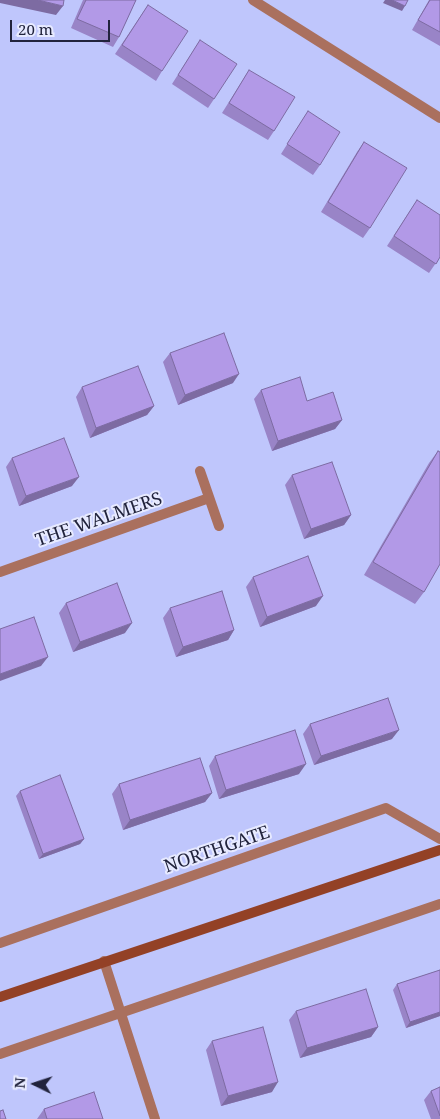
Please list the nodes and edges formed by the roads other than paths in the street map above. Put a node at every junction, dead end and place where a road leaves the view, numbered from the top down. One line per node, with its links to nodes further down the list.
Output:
1 (253, 0): 2 (street)
2 (440, 118)
3 (200, 471): 4 (street)
4 (209, 498): 5 (street); 6 (street, THE WALMERS)
5 (219, 526)
6 (0, 572)
7 (440, 839): 10 (street, NORTHGATE)
8 (440, 850): 11 (main road)
9 (440, 904): 13 (street)
10 (0, 943)
11 (104, 961): 12 (main road); 13 (street)
12 (0, 997)
13 (120, 1012): 14 (street); 15 (street)
14 (0, 1054)
15 (154, 1119)

